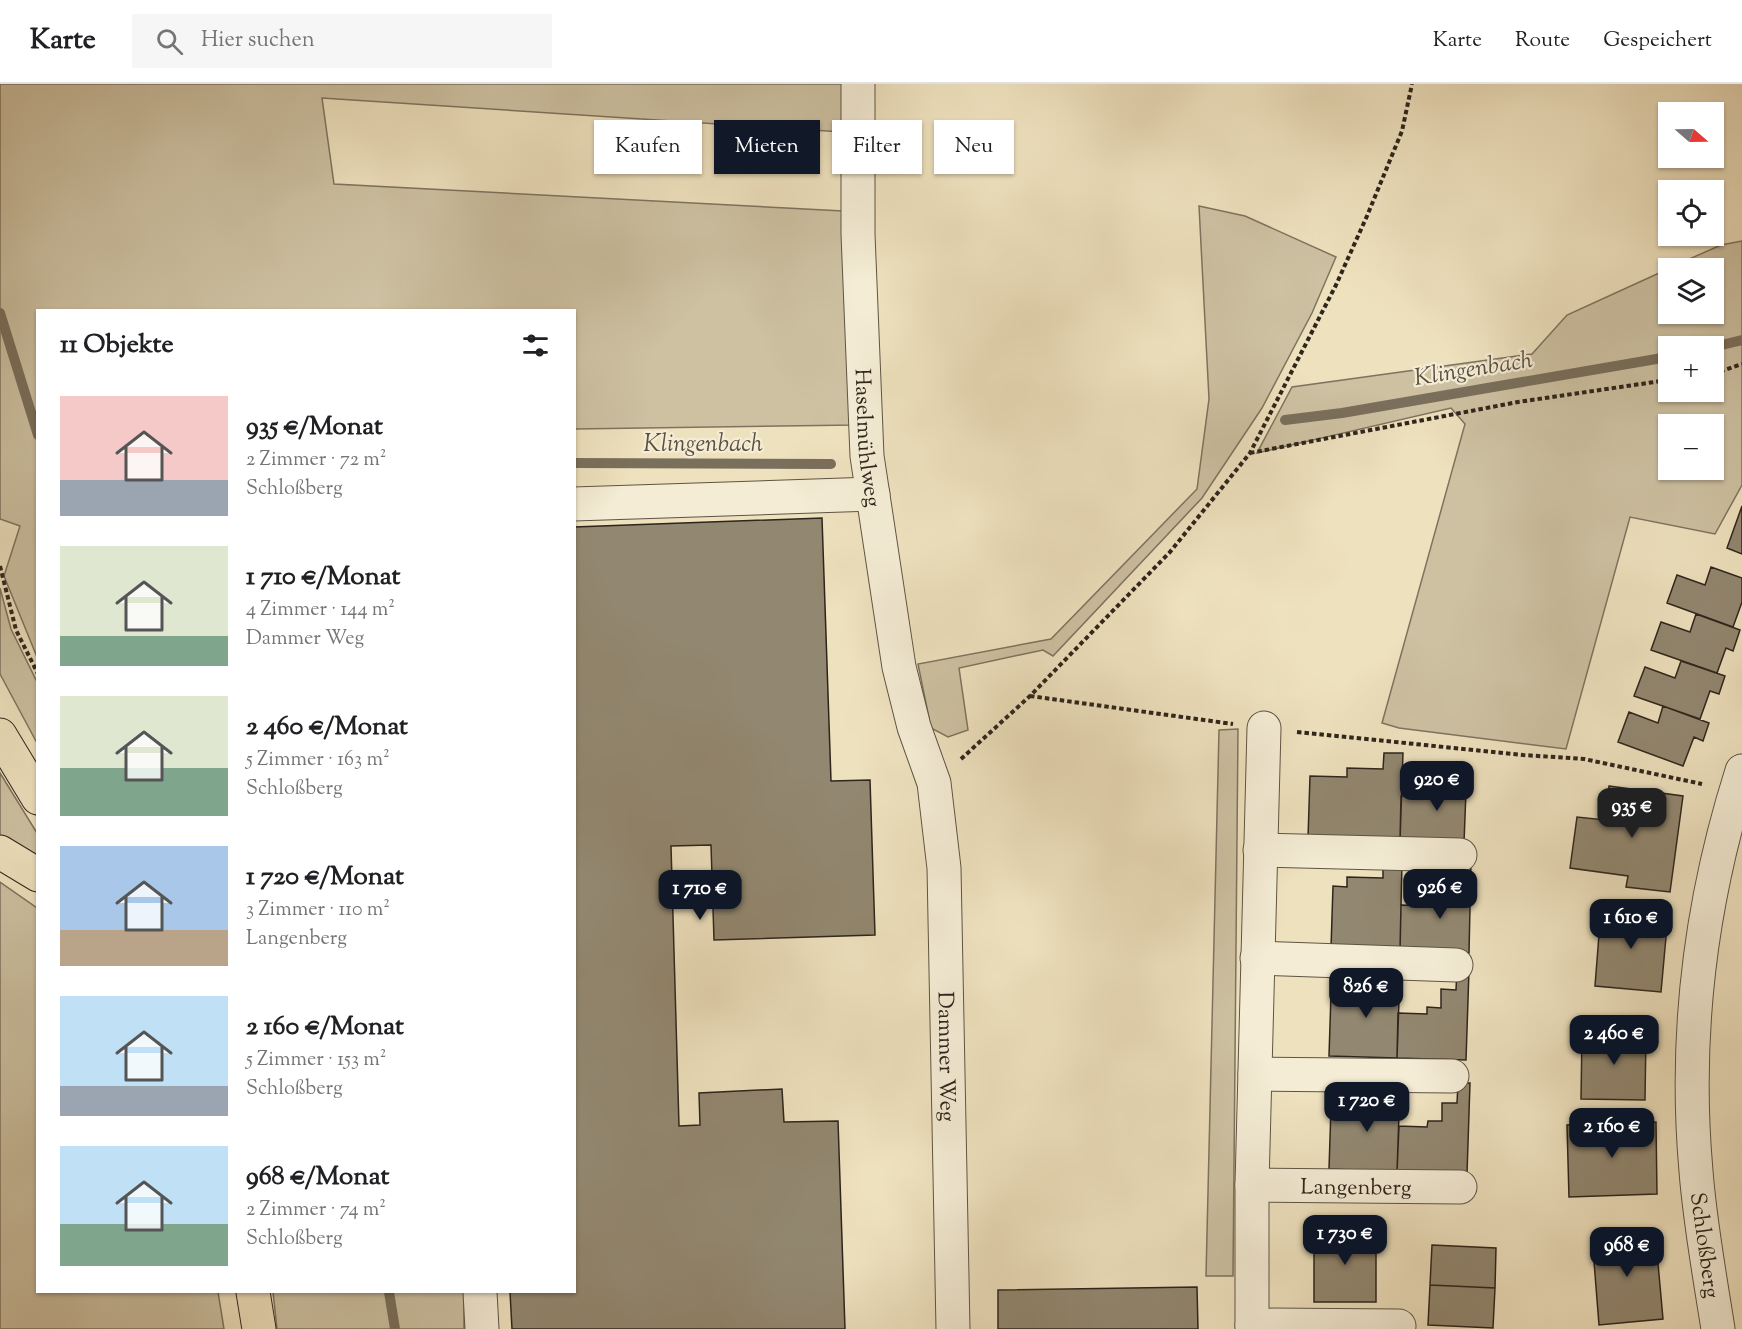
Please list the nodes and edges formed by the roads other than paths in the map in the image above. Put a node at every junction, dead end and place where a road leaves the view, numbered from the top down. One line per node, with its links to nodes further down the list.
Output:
1 (858, 84): 2 (street, Haselmühlweg)
2 (873, 494): 3 (street); 7 (street, Haselmühlweg)
3 (576, 504)
4 (1264, 728): 9 (street)
5 (0, 735): 8 (highway)
6 (1739, 781): 26 (street, Schloßberg)
7 (934, 783): 25 (street, Dammer Weg)
8 (36, 795)
9 (1260, 850): 11 (street); 13 (street)
10 (0, 852): 12 (highway)
11 (1460, 855)
12 (36, 874)
13 (1257, 958): 14 (street); 15 (street)
14 (1456, 965)
15 (1255, 1074): 16 (street); 17 (street)
16 (1452, 1076)
17 (1252, 1185): 18 (street, Langenberg); 22 (street)
18 (1460, 1187)
19 (253, 1293): 23 (highway)
20 (480, 1293): 24 (street)
21 (1399, 1326): 22 (street)
22 (1252, 1327)
23 (259, 1329)
24 (482, 1329)
25 (953, 1329)
26 (1718, 1329)

